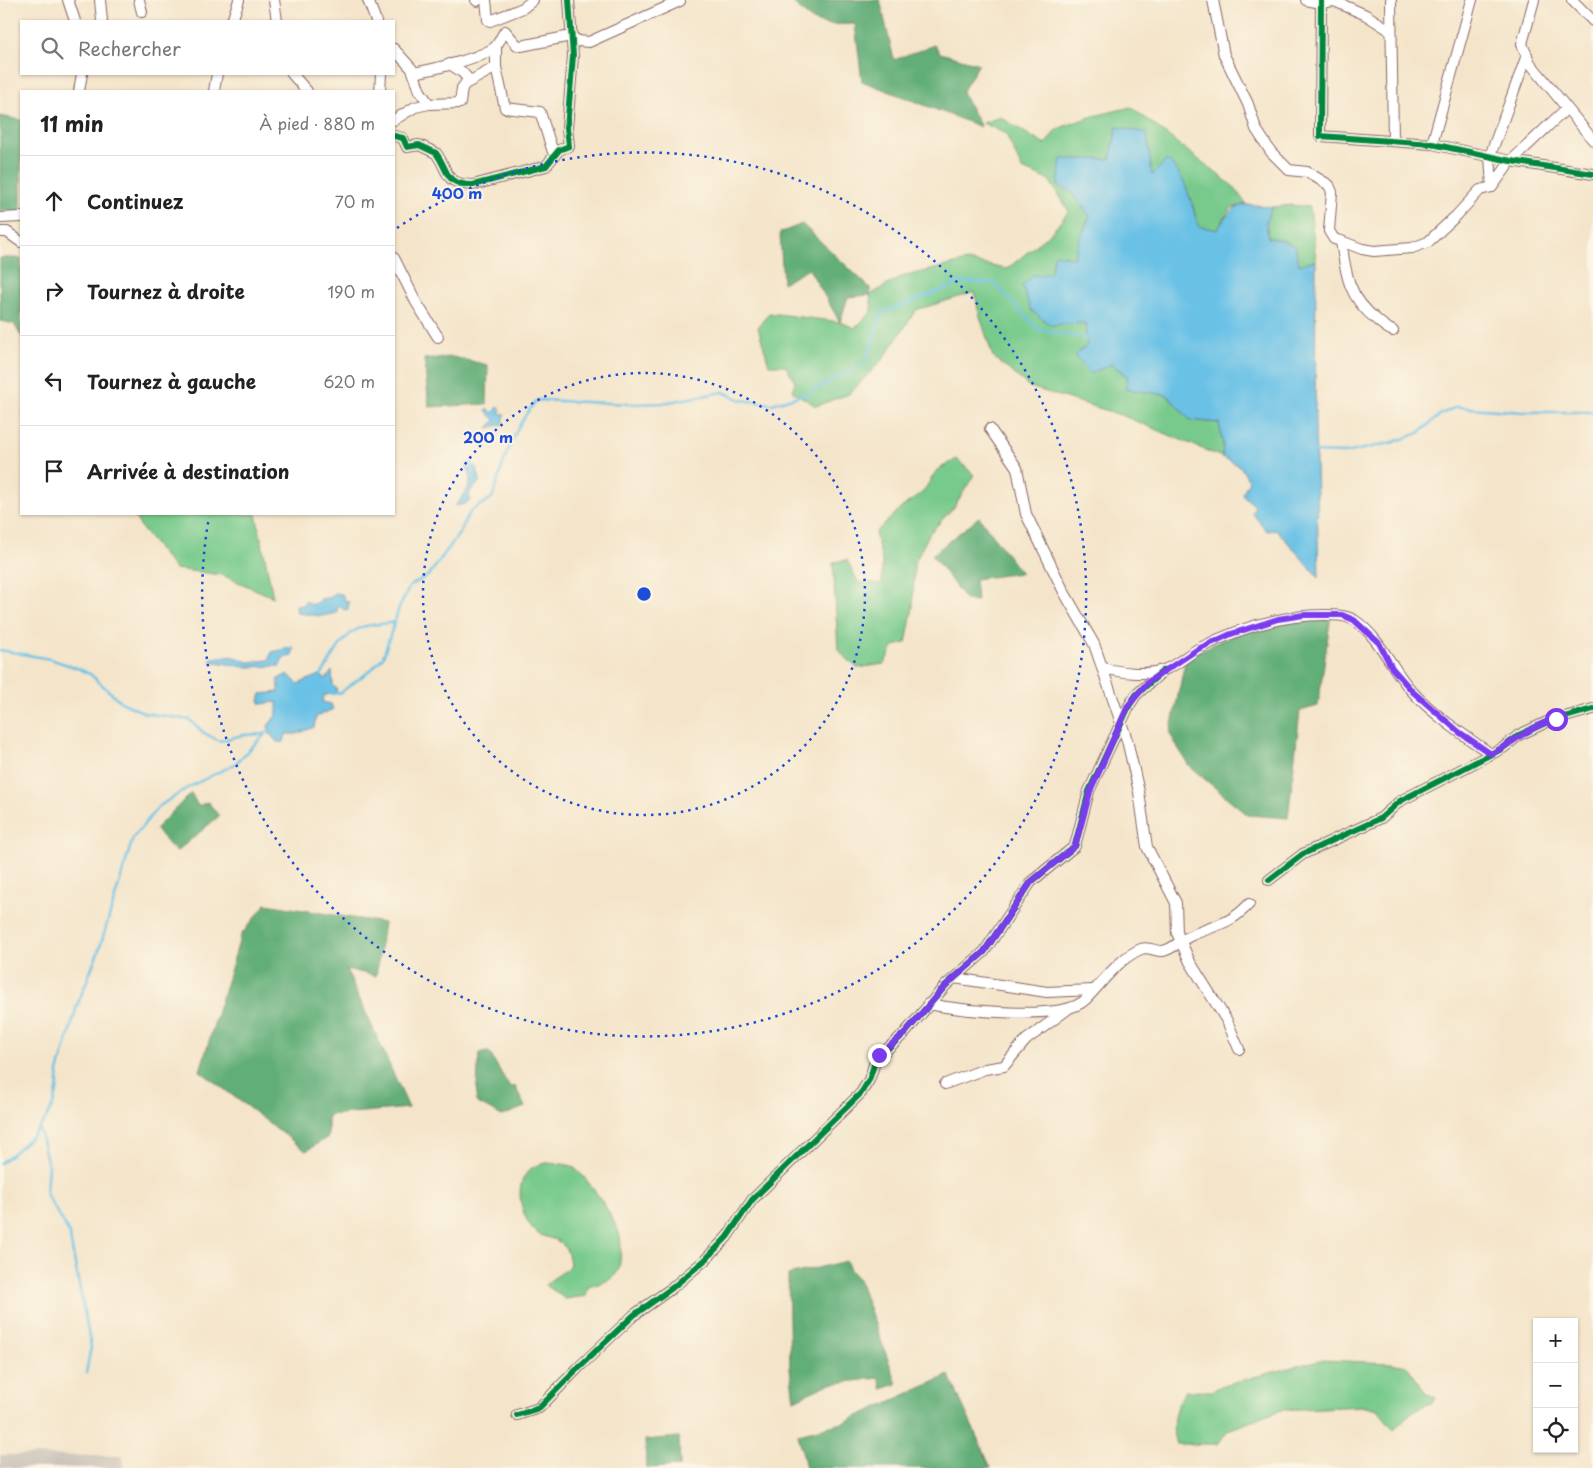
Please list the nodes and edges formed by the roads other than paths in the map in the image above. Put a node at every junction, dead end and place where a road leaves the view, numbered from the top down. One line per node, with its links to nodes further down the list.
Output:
1 (68, 0): 19 (street)
2 (100, 0): 20 (street)
3 (139, 0): 18 (street)
4 (239, 0): 21 (street)
5 (274, 0): 22 (street)
6 (368, 0): 23 (street)
7 (480, 0): 8 (street)
8 (533, 0)
9 (569, 0): 26 (street)
10 (679, 0): 26 (street)
11 (1213, 0): 57 (street)
12 (1306, 0): 17 (street)
13 (1391, 0): 25 (street)
14 (1472, 0): 48 (street)
15 (1534, 0): 29 (street)
16 (1572, 0): 24 (street)
17 (1321, 2): 25 (street); 46 (street)
18 (142, 12)
19 (75, 20)
20 (102, 20)
21 (232, 20)
22 (277, 20)
23 (376, 20)
24 (1593, 21)
25 (1391, 31): 46 (street)
26 (571, 36): 27 (street); 49 (street)
27 (496, 46): 30 (street); 31 (street)
28 (395, 50): 32 (street)
29 (1527, 55): 43 (street); 50 (street)
30 (450, 64): 32 (street); 37 (street)
31 (496, 67): 37 (street); 49 (street)
32 (414, 73): 42 (street)
33 (82, 75): 38 (street)
34 (217, 75): 39 (street)
35 (293, 75): 40 (street)
36 (381, 75): 41 (street)
37 (470, 81): 42 (street)
38 (79, 90)
39 (214, 90)
40 (306, 90)
41 (380, 90)
42 (429, 104): 44 (street)
43 (1566, 109): 47 (street); 51 (street)
44 (395, 119)
45 (395, 136): 49 (street)
46 (1393, 140): 48 (street)
47 (1593, 140)
48 (1432, 144): 50 (street)
49 (554, 155)
50 (1490, 156): 51 (street); 53 (street)
51 (1511, 161): 52 (street); 53 (street)
52 (1593, 174)
53 (1492, 187): 57 (street)
54 (20, 217): 55 (street)
55 (0, 218)
56 (0, 232): 58 (street)
57 (1341, 240): 60 (street)
58 (20, 241)
59 (395, 260): 61 (street)
60 (1393, 331)
61 (438, 336)
62 (990, 429): 63 (street)
63 (1102, 668): 64 (street); 66 (street)
64 (1164, 670): 66 (street); 67 (street)
65 (1593, 709): 67 (street)
66 (1121, 721): 70 (street); 71 (street)
67 (1491, 754): 68 (street)
68 (1269, 880)
69 (1249, 904): 70 (street)
70 (1180, 942): 72 (street); 75 (street)
71 (954, 978): 72 (street); 73 (street)
72 (1093, 990): 74 (street)
73 (928, 1004): 74 (street); 77 (street)
74 (1068, 1010): 76 (street)
75 (1239, 1049)
76 (945, 1084)
77 (517, 1414)

